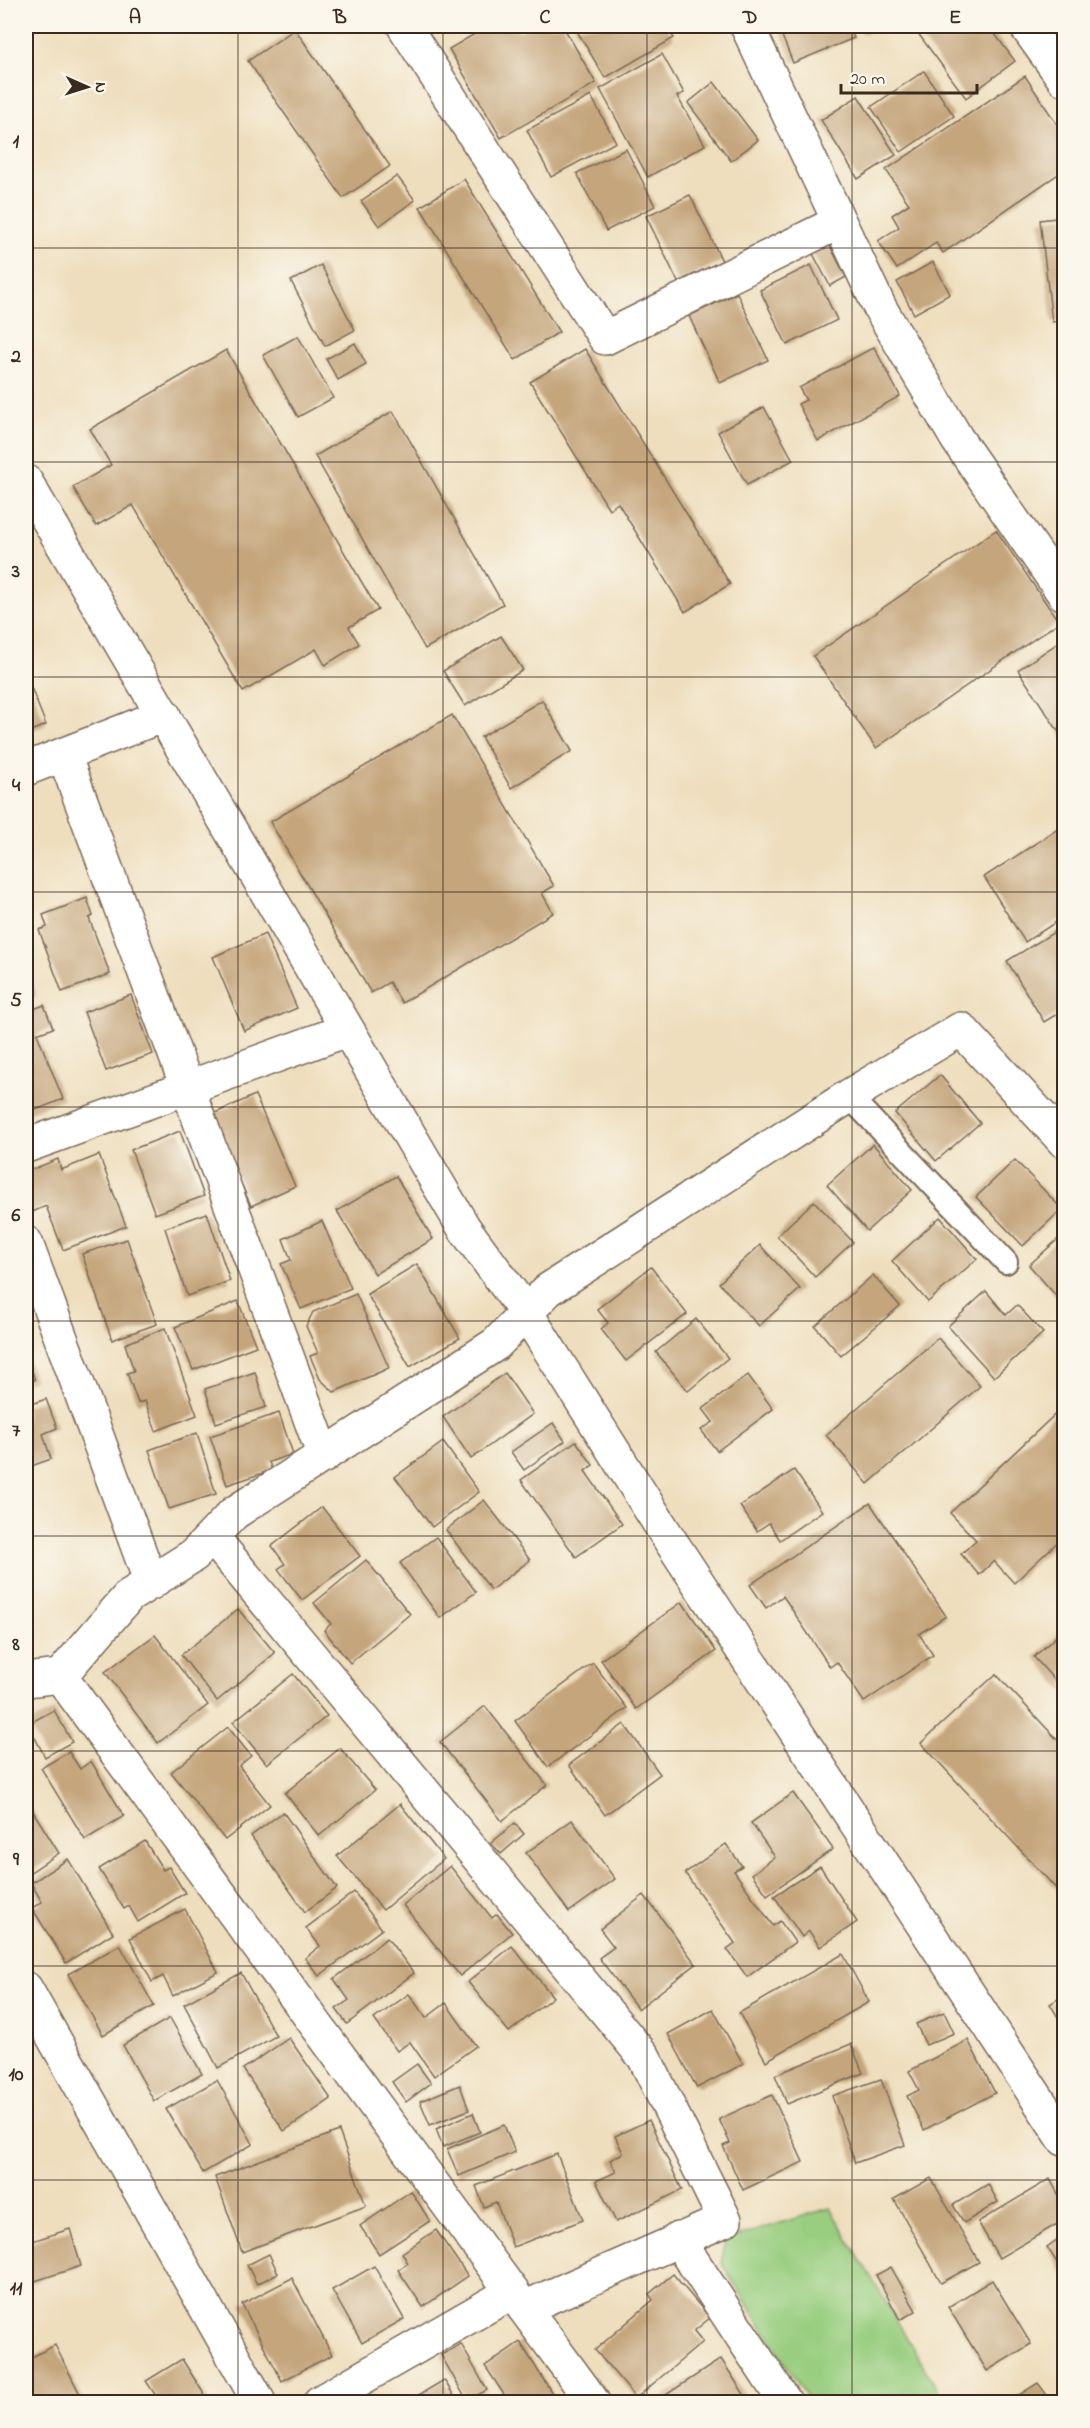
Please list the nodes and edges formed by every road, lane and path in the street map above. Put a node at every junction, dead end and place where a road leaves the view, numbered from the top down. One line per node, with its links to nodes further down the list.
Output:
1 (404, 26): 5 (street)
2 (747, 26): 5 (street)
3 (1026, 26): 4 (street)
4 (1065, 79)
5 (839, 222): 7 (street)
6 (31, 502): 8 (street)
7 (1065, 594)
8 (164, 715): 9 (street); 11 (street)
9 (64, 755): 10 (street); 12 (street)
10 (26, 769)
11 (346, 1030): 12 (street); 18 (street)
12 (187, 1088): 15 (street); 19 (street)
13 (849, 1096): 14 (street); 17 (lane); 18 (street)
14 (1065, 1141)
15 (26, 1146)
16 (26, 1243): 21 (street)
17 (1006, 1262)
18 (527, 1314): 19 (street); 25 (street)
19 (324, 1456): 20 (street)
20 (213, 1538): 21 (street); 26 (street)
21 (151, 1582): 22 (street)
22 (60, 1676): 23 (street); 27 (street)
23 (26, 1680)
24 (26, 1989): 28 (street)
25 (1065, 2139)
26 (678, 2239): 27 (street); 31 (street)
27 (518, 2300): 29 (street); 30 (street)
28 (259, 2403)
29 (320, 2403)
30 (593, 2403)
31 (785, 2403)

